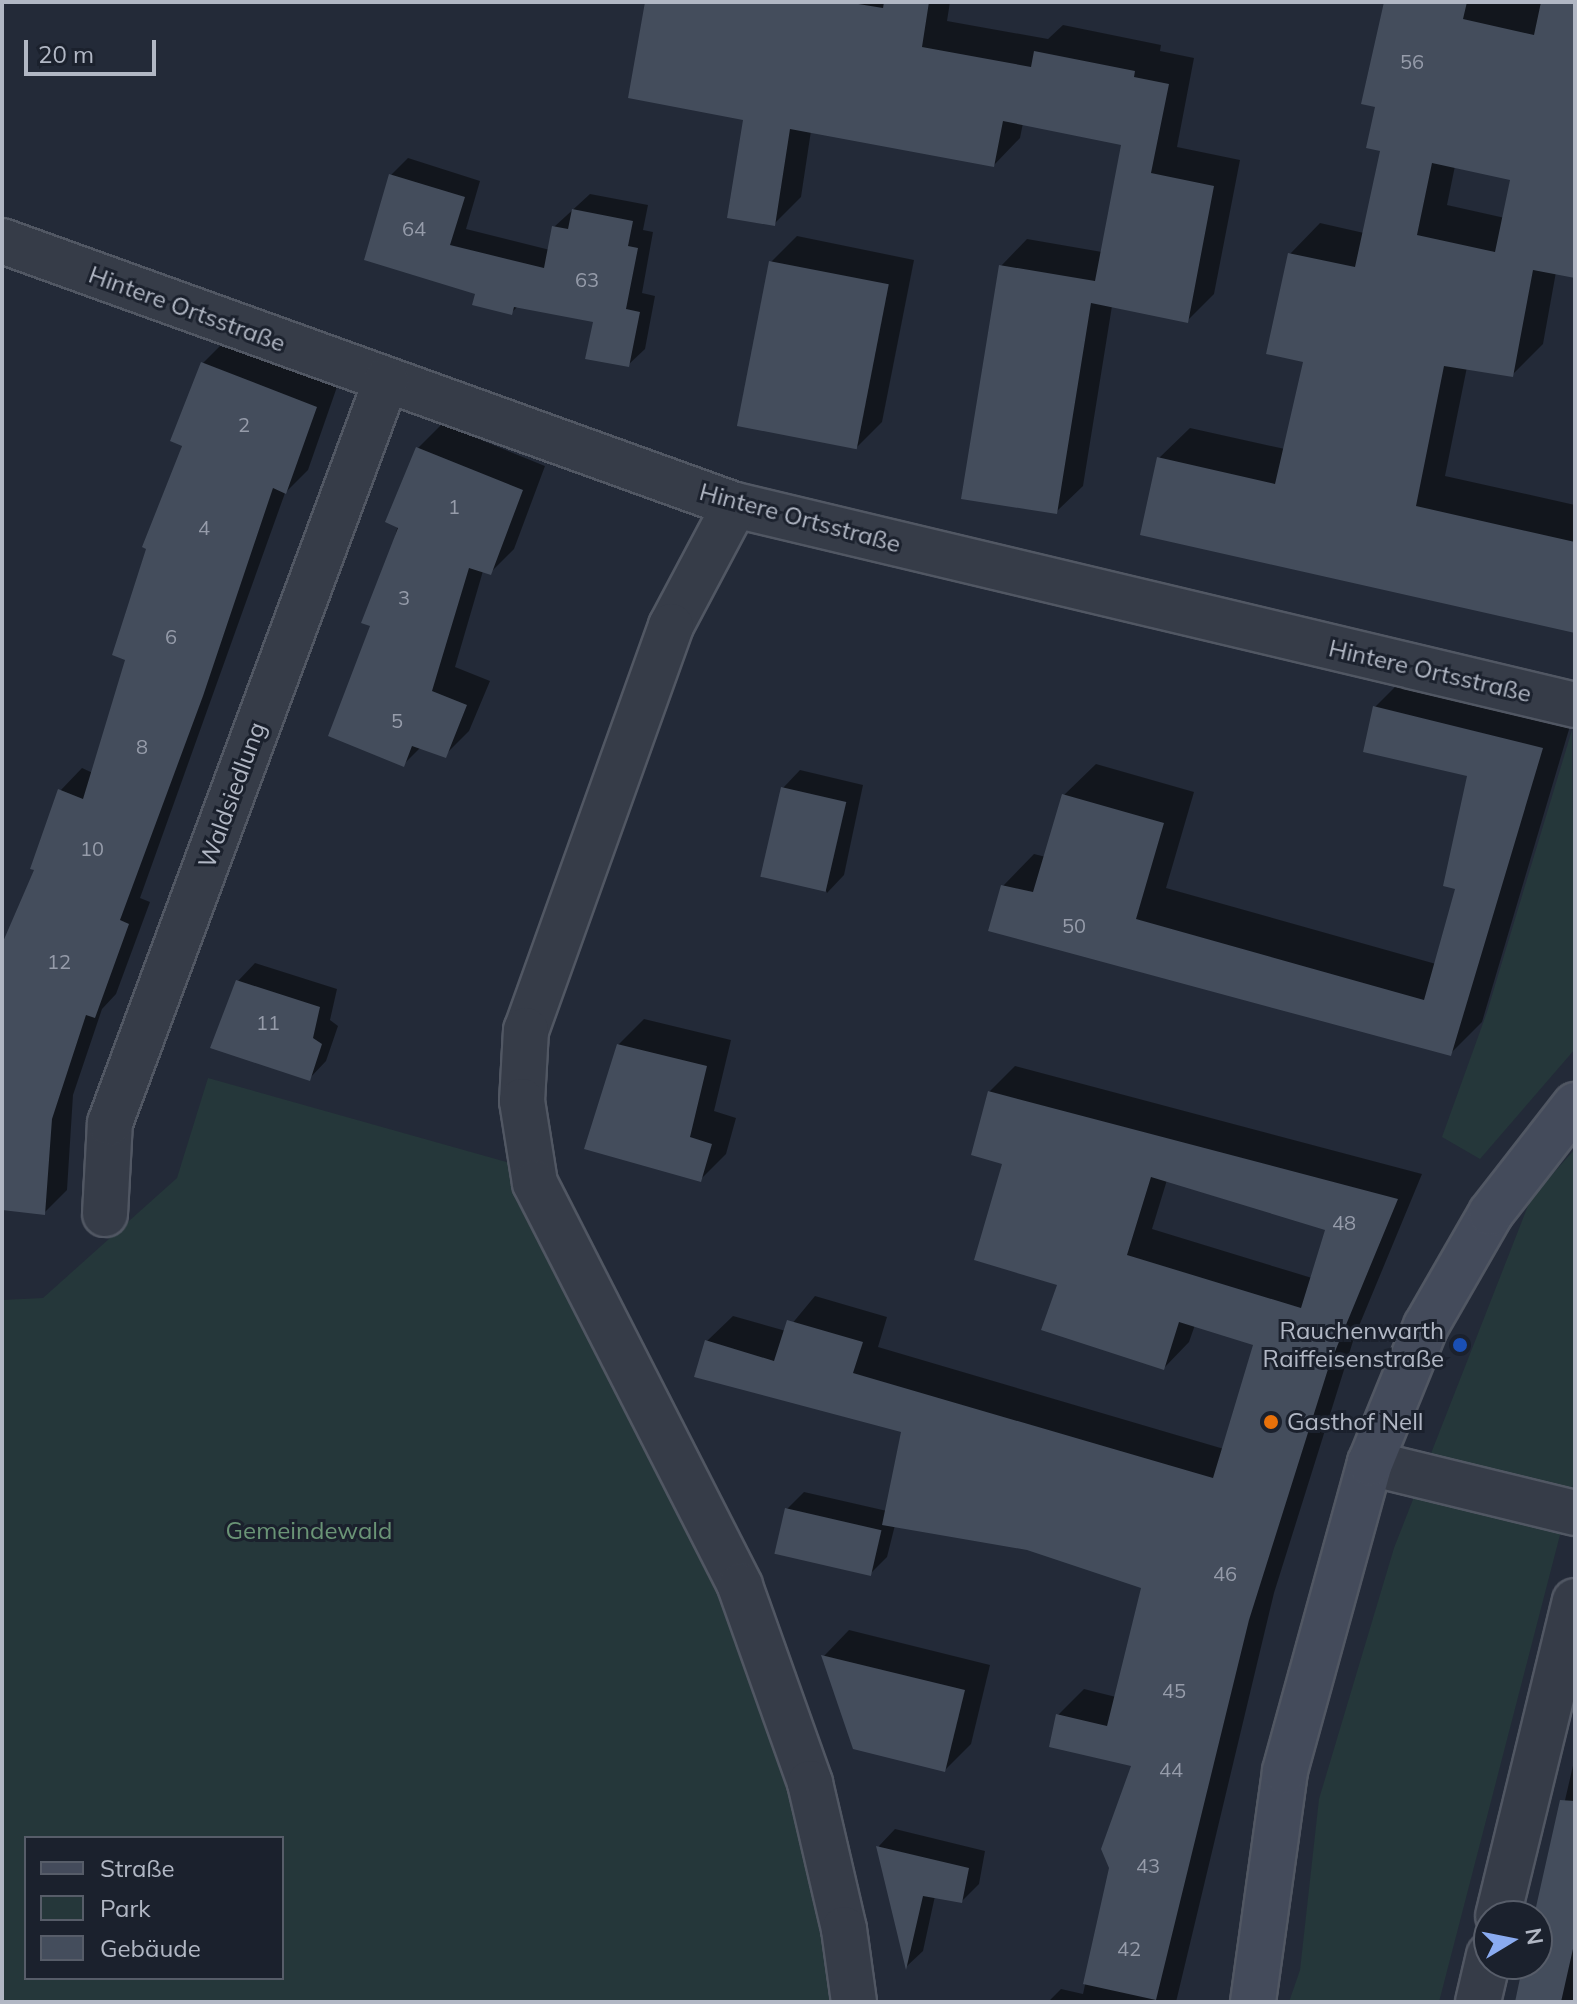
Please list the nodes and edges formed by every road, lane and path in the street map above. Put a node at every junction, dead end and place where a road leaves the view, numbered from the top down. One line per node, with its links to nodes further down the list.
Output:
1 (2, 241): 2 (street, Hintere Ortsstraße)
2 (386, 381): 3 (street, Hintere Ortsstraße); 6 (street, Waldsiedlung)
3 (735, 505): 4 (street, Hintere Ortsstraße); 12 (street)
4 (1575, 705)
5 (1575, 1105): 7 (main road)
6 (105, 1214)
7 (1370, 1463): 8 (street); 13 (main road)
8 (1575, 1513)
9 (1575, 1601): 10 (street)
10 (1502, 1900)
11 (1483, 1980): 14 (street)
12 (854, 2002)
13 (1253, 2002)
14 (1478, 2002)

